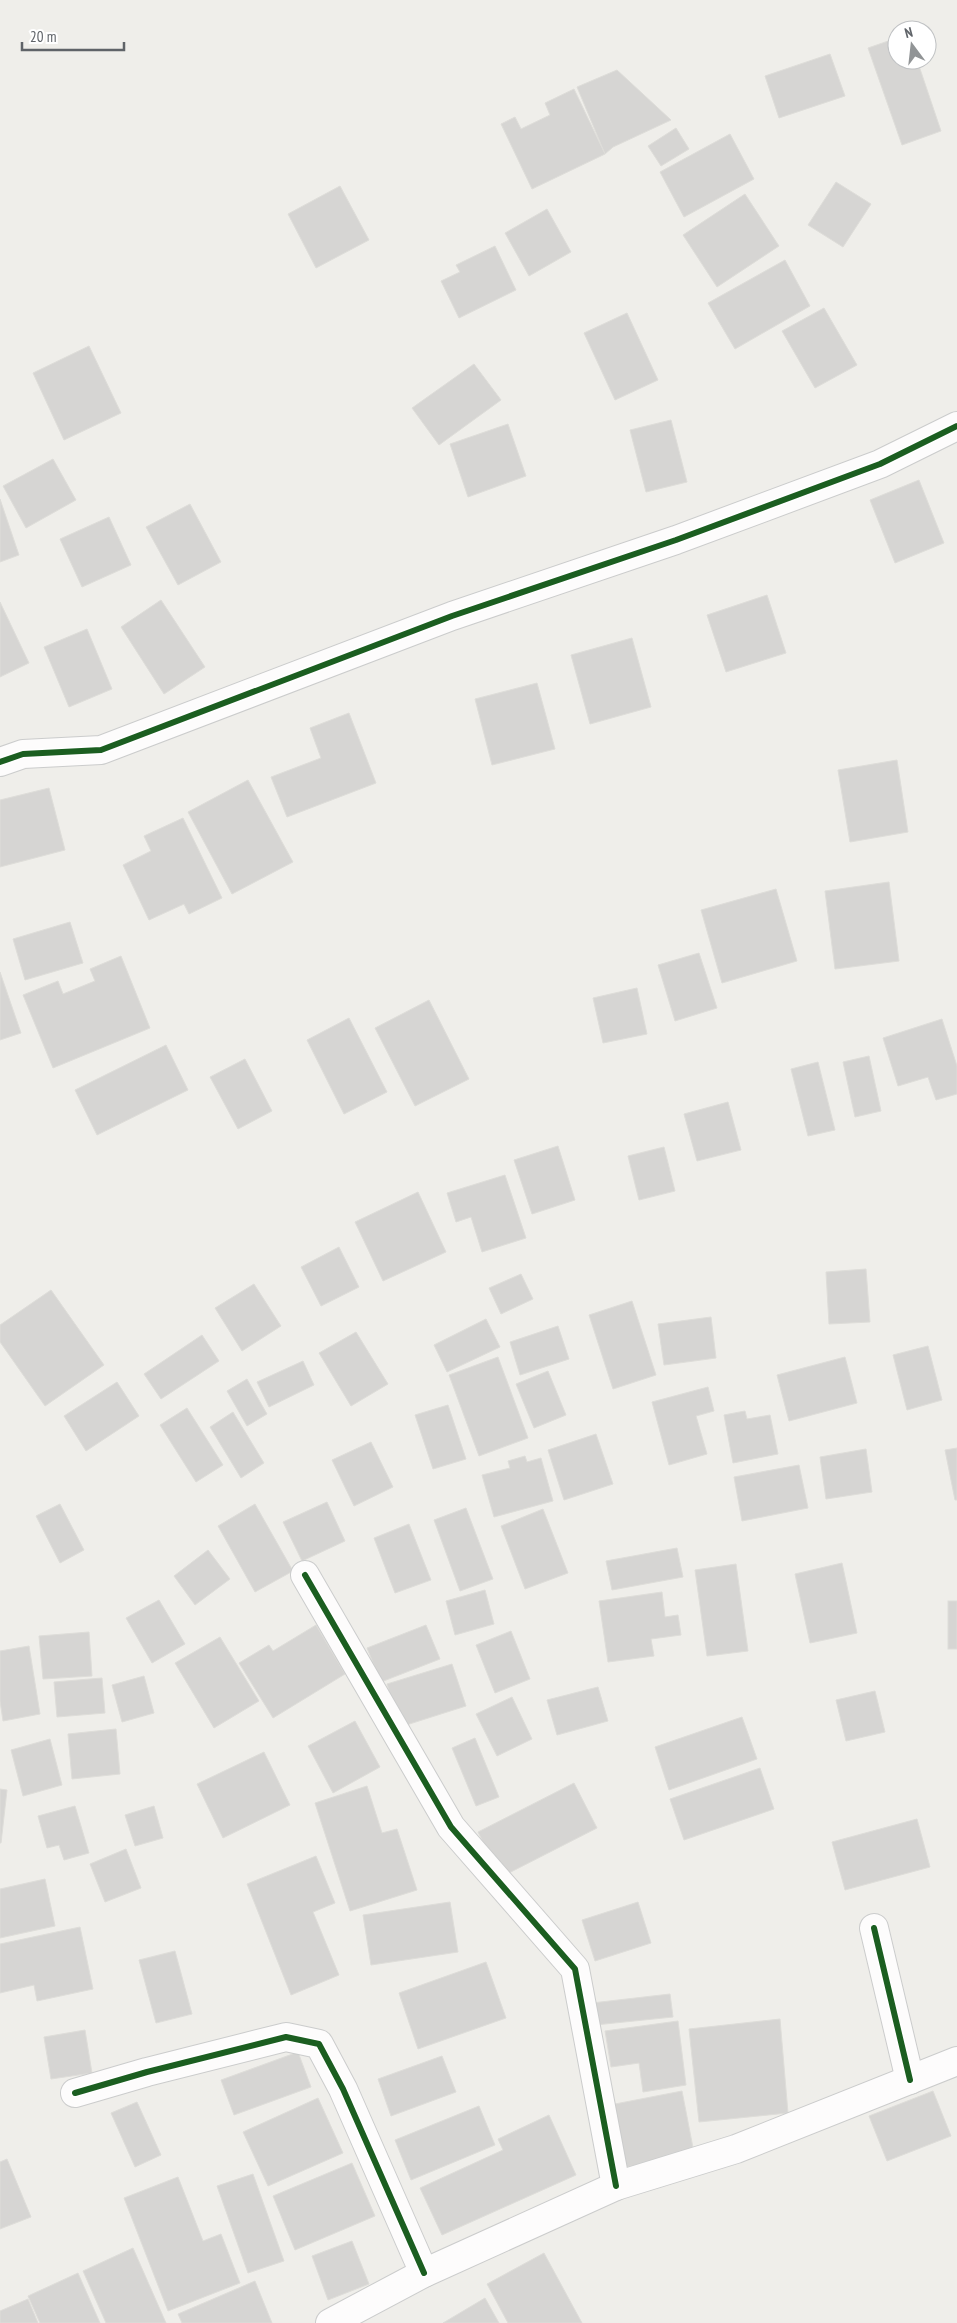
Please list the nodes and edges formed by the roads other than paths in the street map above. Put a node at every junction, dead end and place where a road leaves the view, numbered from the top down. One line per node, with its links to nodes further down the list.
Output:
1 (957, 426): 2 (street)
2 (0, 762)
3 (305, 1575): 8 (street)
4 (874, 1928): 6 (street)
5 (957, 2061): 6 (street)
6 (910, 2080): 8 (street)
7 (75, 2094): 9 (street)
8 (616, 2186): 9 (street)
9 (424, 2273): 10 (street)
10 (330, 2323)

